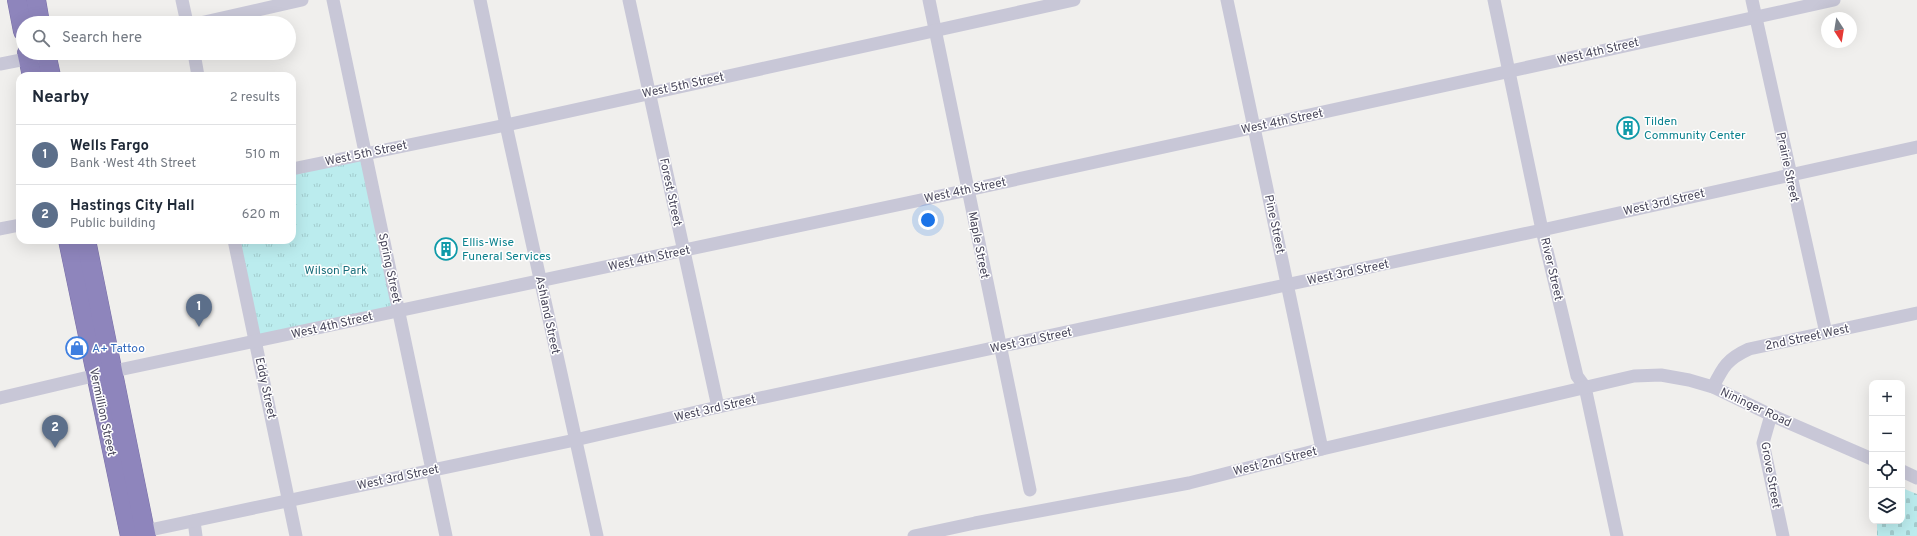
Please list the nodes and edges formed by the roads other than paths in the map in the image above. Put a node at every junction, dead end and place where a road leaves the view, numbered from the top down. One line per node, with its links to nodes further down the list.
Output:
1 (17, 0): 14 (highway)
2 (36, 0): 15 (highway)
3 (182, 0): 16 (street)
4 (302, 0): 17 (street)
5 (333, 0): 31 (street, Spring Street)
6 (480, 0): 28 (street, Ashland Street)
7 (629, 0): 27 (street, Forest Street)
8 (929, 0): 19 (street, Maple Street)
9 (1074, 0): 19 (street, West 5th Street)
10 (1227, 0): 29 (street, Pine Street)
11 (1494, 0): 24 (street, River Street)
12 (1752, 0): 18 (street, Prairie Street)
13 (1834, 0): 18 (street, West 4th Street)
14 (20, 16)
15 (39, 16)
16 (185, 16)
17 (231, 16)
18 (1756, 16): 24 (street, West 4th Street); 33 (street, Prairie Street)
19 (936, 30): 27 (street, West 5th Street); 34 (street, Maple Street)
20 (26, 60): 23 (street)
21 (40, 60): 25 (highway)
22 (195, 60): 26 (street)
23 (0, 64)
24 (1509, 71): 29 (street, West 4th Street); 37 (street, River Street)
25 (48, 72)
26 (197, 72)
27 (649, 93): 28 (street, West 5th Street); 41 (street, Forest Street)
28 (506, 125): 31 (street, West 5th Street); 42 (street, Ashland Street)
29 (1254, 127): 34 (street, West 4th Street); 43 (street, Pine Street)
30 (1917, 147): 33 (street, West 3rd Street)
31 (365, 154): 32 (street, West 5th Street); 44 (street, Spring Street)
32 (296, 168)
33 (1790, 174): 37 (street, West 3rd Street); 46 (street, Prairie Street)
34 (968, 190): 41 (street, West 4th Street); 48 (street, Maple Street)
35 (16, 226): 36 (street)
36 (0, 229)
37 (1542, 230): 43 (street, West 3rd Street); 51 (street, River Street)
38 (69, 244): 49 (highway, Vermillion Street)
39 (87, 244): 49 (highway, Vermillion Street)
40 (235, 244): 47 (street, Eddy Street)
41 (684, 250): 42 (street, West 4th Street); 54 (street, Forest Street)
42 (540, 281): 44 (street, West 4th Street); 56 (street, Ashland Street)
43 (1288, 285): 48 (street, West 3rd Street); 57 (street, Pine Street)
44 (399, 310): 47 (street, West 4th Street); 59 (street, Spring Street)
45 (1917, 313): 46 (street, 2nd Street West)
46 (1826, 333): 52 (street, 2nd Street West)
47 (256, 342): 49 (street, West 4th Street); 63 (street, Eddy Street)
48 (1000, 347): 54 (street, West 3rd Street); 62 (street, Maple Street)
49 (105, 374): 53 (street, West 4th Street); 65 (highway, Vermillion Street)
50 (1634, 376): 51 (street, West 2nd Street); 52 (street, Nininger Road)
51 (1585, 387): 57 (street, West 2nd Street); 71 (street, River Street)
52 (1713, 387): 55 (street, Nininger Road)
53 (0, 398)
54 (718, 407): 56 (street, West 3rd Street)
55 (1771, 415): 58 (street, Nininger Road); 72 (street, Grove Street)
56 (575, 440): 59 (street, West 3rd Street); 69 (street, Ashland Street)
57 (1322, 449): 70 (street, West 2nd Street)
58 (1869, 458)
59 (432, 470): 63 (street, West 3rd Street); 68 (street, Spring Street)
60 (1905, 473): 61 (street)
61 (1917, 478)
62 (1030, 490)
63 (289, 500): 64 (street, West 3rd Street); 67 (street, Eddy Street)
64 (194, 521): 65 (street, West 3rd Street); 66 (street)
65 (134, 535)
66 (196, 536)
67 (296, 536)
68 (446, 536)
69 (597, 536)
70 (914, 536)
71 (1617, 536)
72 (1783, 536)

